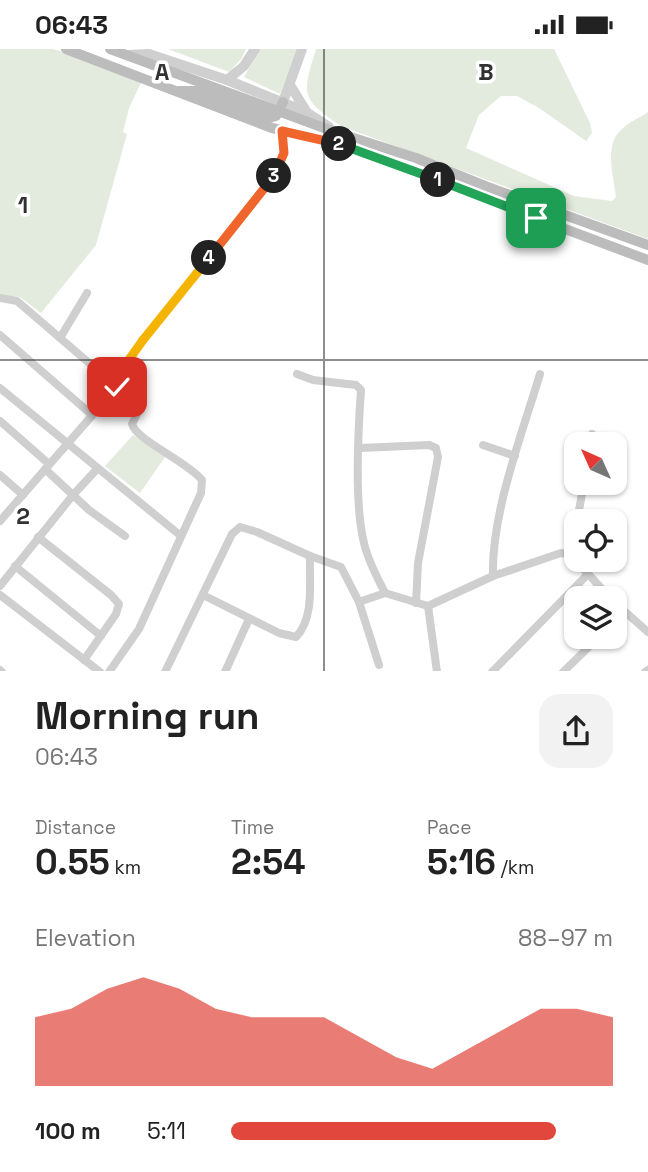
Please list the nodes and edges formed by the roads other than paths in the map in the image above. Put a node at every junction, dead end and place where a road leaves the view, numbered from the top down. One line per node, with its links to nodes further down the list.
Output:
1 (66, 49): 8 (main road)
2 (110, 49): 5 (main road)
3 (255, 49): 6 (street)
4 (302, 49): 7 (street)
5 (125, 55): 6 (street); 9 (main road)
6 (227, 81): 9 (street)
7 (290, 85): 9 (street); 10 (street)
8 (176, 91): 9 (main road); 11 (main road)
9 (281, 106): 10 (street); 12 (main road)
10 (306, 112): 12 (street)
11 (282, 131): 14 (main road); 21 (street)
12 (335, 132): 13 (main road)
13 (648, 245)
14 (648, 260)
15 (87, 293): 18 (street)
16 (0, 298): 18 (street)
17 (0, 335): 23 (street)
18 (60, 338): 21 (street)
19 (297, 374): 27 (street)
20 (540, 374): 28 (street)
21 (117, 387): 23 (street); 38 (street)
22 (0, 388): 25 (street)
23 (92, 415): 25 (street)
24 (0, 421): 29 (street)
25 (66, 444): 29 (street); 30 (street)
26 (483, 445): 28 (street)
27 (360, 448): 47 (street); 51 (street)
28 (515, 456): 44 (street)
29 (47, 466): 32 (street); 33 (street)
30 (97, 469): 33 (street); 38 (street)
31 (0, 475): 32 (street)
32 (23, 495): 35 (street)
33 (73, 495): 37 (street); 39 (street)
34 (0, 506): 35 (street)
35 (8, 513): 36 (street)
36 (0, 521)
37 (125, 536)
38 (181, 536): 61 (street)
39 (38, 537): 42 (street); 56 (street)
40 (564, 554): 44 (street)
41 (310, 556): 49 (street); 50 (street); 54 (street)
42 (15, 566): 45 (street); 56 (street)
43 (588, 574): 46 (street); 65 (street)
44 (493, 576): 52 (street)
45 (0, 586)
46 (600, 586)
47 (385, 593): 50 (street); 51 (street)
48 (0, 595): 58 (street)
49 (204, 595): 54 (street); 62 (street)
50 (359, 602): 59 (street)
51 (416, 603): 52 (street)
52 (428, 606): 64 (street)
53 (627, 615): 55 (street)
54 (249, 619): 63 (street)
55 (648, 632)
56 (100, 636): 58 (street)
57 (586, 649): 66 (street)
58 (85, 660): 60 (street)
59 (379, 665)
60 (100, 671)
61 (109, 671)
62 (165, 671)
63 (225, 671)
64 (437, 671)
65 (492, 671)
66 (563, 671)

